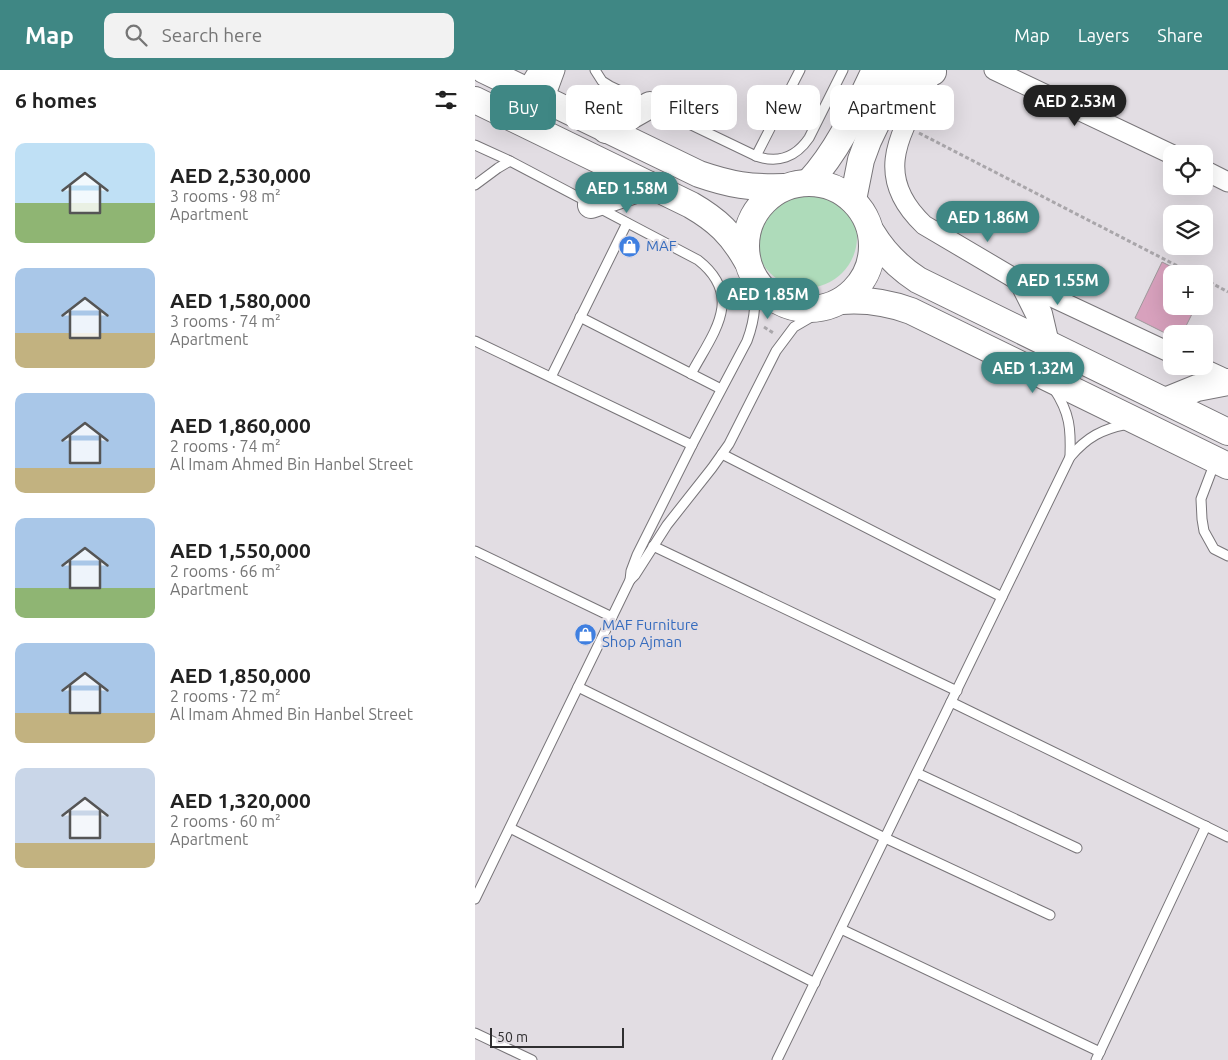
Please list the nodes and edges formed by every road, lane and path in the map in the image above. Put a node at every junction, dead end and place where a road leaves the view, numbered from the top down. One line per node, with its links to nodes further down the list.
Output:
1 (484, 70): 10 (street)
2 (555, 70): 11 (street)
3 (595, 70): 14 (lane)
4 (800, 70): 21 (lane)
5 (843, 70): 21 (lane)
6 (875, 70): 27 (street)
7 (994, 70): 20 (street)
8 (934, 71): 9 (street); 12 (street)
9 (898, 79): 28 (street)
10 (530, 85)
11 (538, 85)
12 (927, 85)
13 (475, 100): 26 (street)
14 (649, 105): 15 (street); 21 (lane)
15 (641, 110)
16 (606, 130): 27 (street)
17 (903, 130): 34 (street)
18 (913, 130): 32 (path)
19 (475, 144): 22 (lane)
20 (1163, 150)
21 (756, 156)
22 (510, 161): 25 (lane); 29 (lane)
23 (1213, 174): 24 (street)
24 (1228, 182)
25 (475, 185)
26 (650, 185): 29 (street); 33 (street)
27 (797, 185): 28 (street); 33 (street)
28 (853, 200): 31 (street)
29 (591, 205): 30 (lane)
30 (627, 223): 38 (lane); 45 (lane)
31 (872, 233): 37 (street); 42 (street)
32 (1175, 265)
33 (749, 267): 37 (street); 39 (lane)
34 (1024, 284): 42 (street); 43 (street)
35 (1213, 284): 36 (path)
36 (1228, 292)
37 (836, 303): 40 (lane); 47 (street)
38 (581, 317): 45 (lane); 46 (lane)
39 (753, 325): 40 (path); 49 (lane)
40 (784, 340): 54 (lane)
41 (475, 341): 46 (lane)
42 (1046, 344): 50 (street)
43 (1163, 349)
44 (1213, 373): 48 (street)
45 (691, 374): 49 (lane)
46 (551, 377): 53 (lane)
47 (1046, 377): 51 (street); 55 (lane)
48 (1228, 381): 50 (street)
49 (721, 389): 53 (lane)
50 (1165, 401): 52 (street)
51 (1138, 422): 55 (lane); 56 (street)
52 (1228, 432)
53 (692, 445): 60 (lane)
54 (722, 454): 57 (lane); 61 (lane)
55 (1070, 457): 61 (lane)
56 (1222, 463): 59 (lane)
57 (653, 546): 60 (lane); 64 (lane)
58 (475, 550): 62 (lane)
59 (1228, 556)
60 (630, 580): 62 (lane)
61 (1002, 597): 64 (lane)
62 (612, 617): 63 (lane)
63 (578, 687): 68 (lane); 70 (lane)
64 (957, 691): 65 (lane)
65 (951, 702): 66 (lane); 67 (lane)
66 (917, 772): 70 (lane); 71 (lane)
67 (1206, 826): 69 (lane); 77 (lane)
68 (509, 828): 72 (lane); 75 (lane)
69 (1228, 837)
70 (885, 838): 73 (lane); 74 (lane)
71 (1077, 848)
72 (475, 899)
73 (1050, 915)
74 (841, 929): 75 (lane); 77 (lane)
75 (815, 983): 79 (lane)
76 (475, 1033): 78 (lane)
77 (1098, 1056)
78 (532, 1060)
79 (777, 1060)

